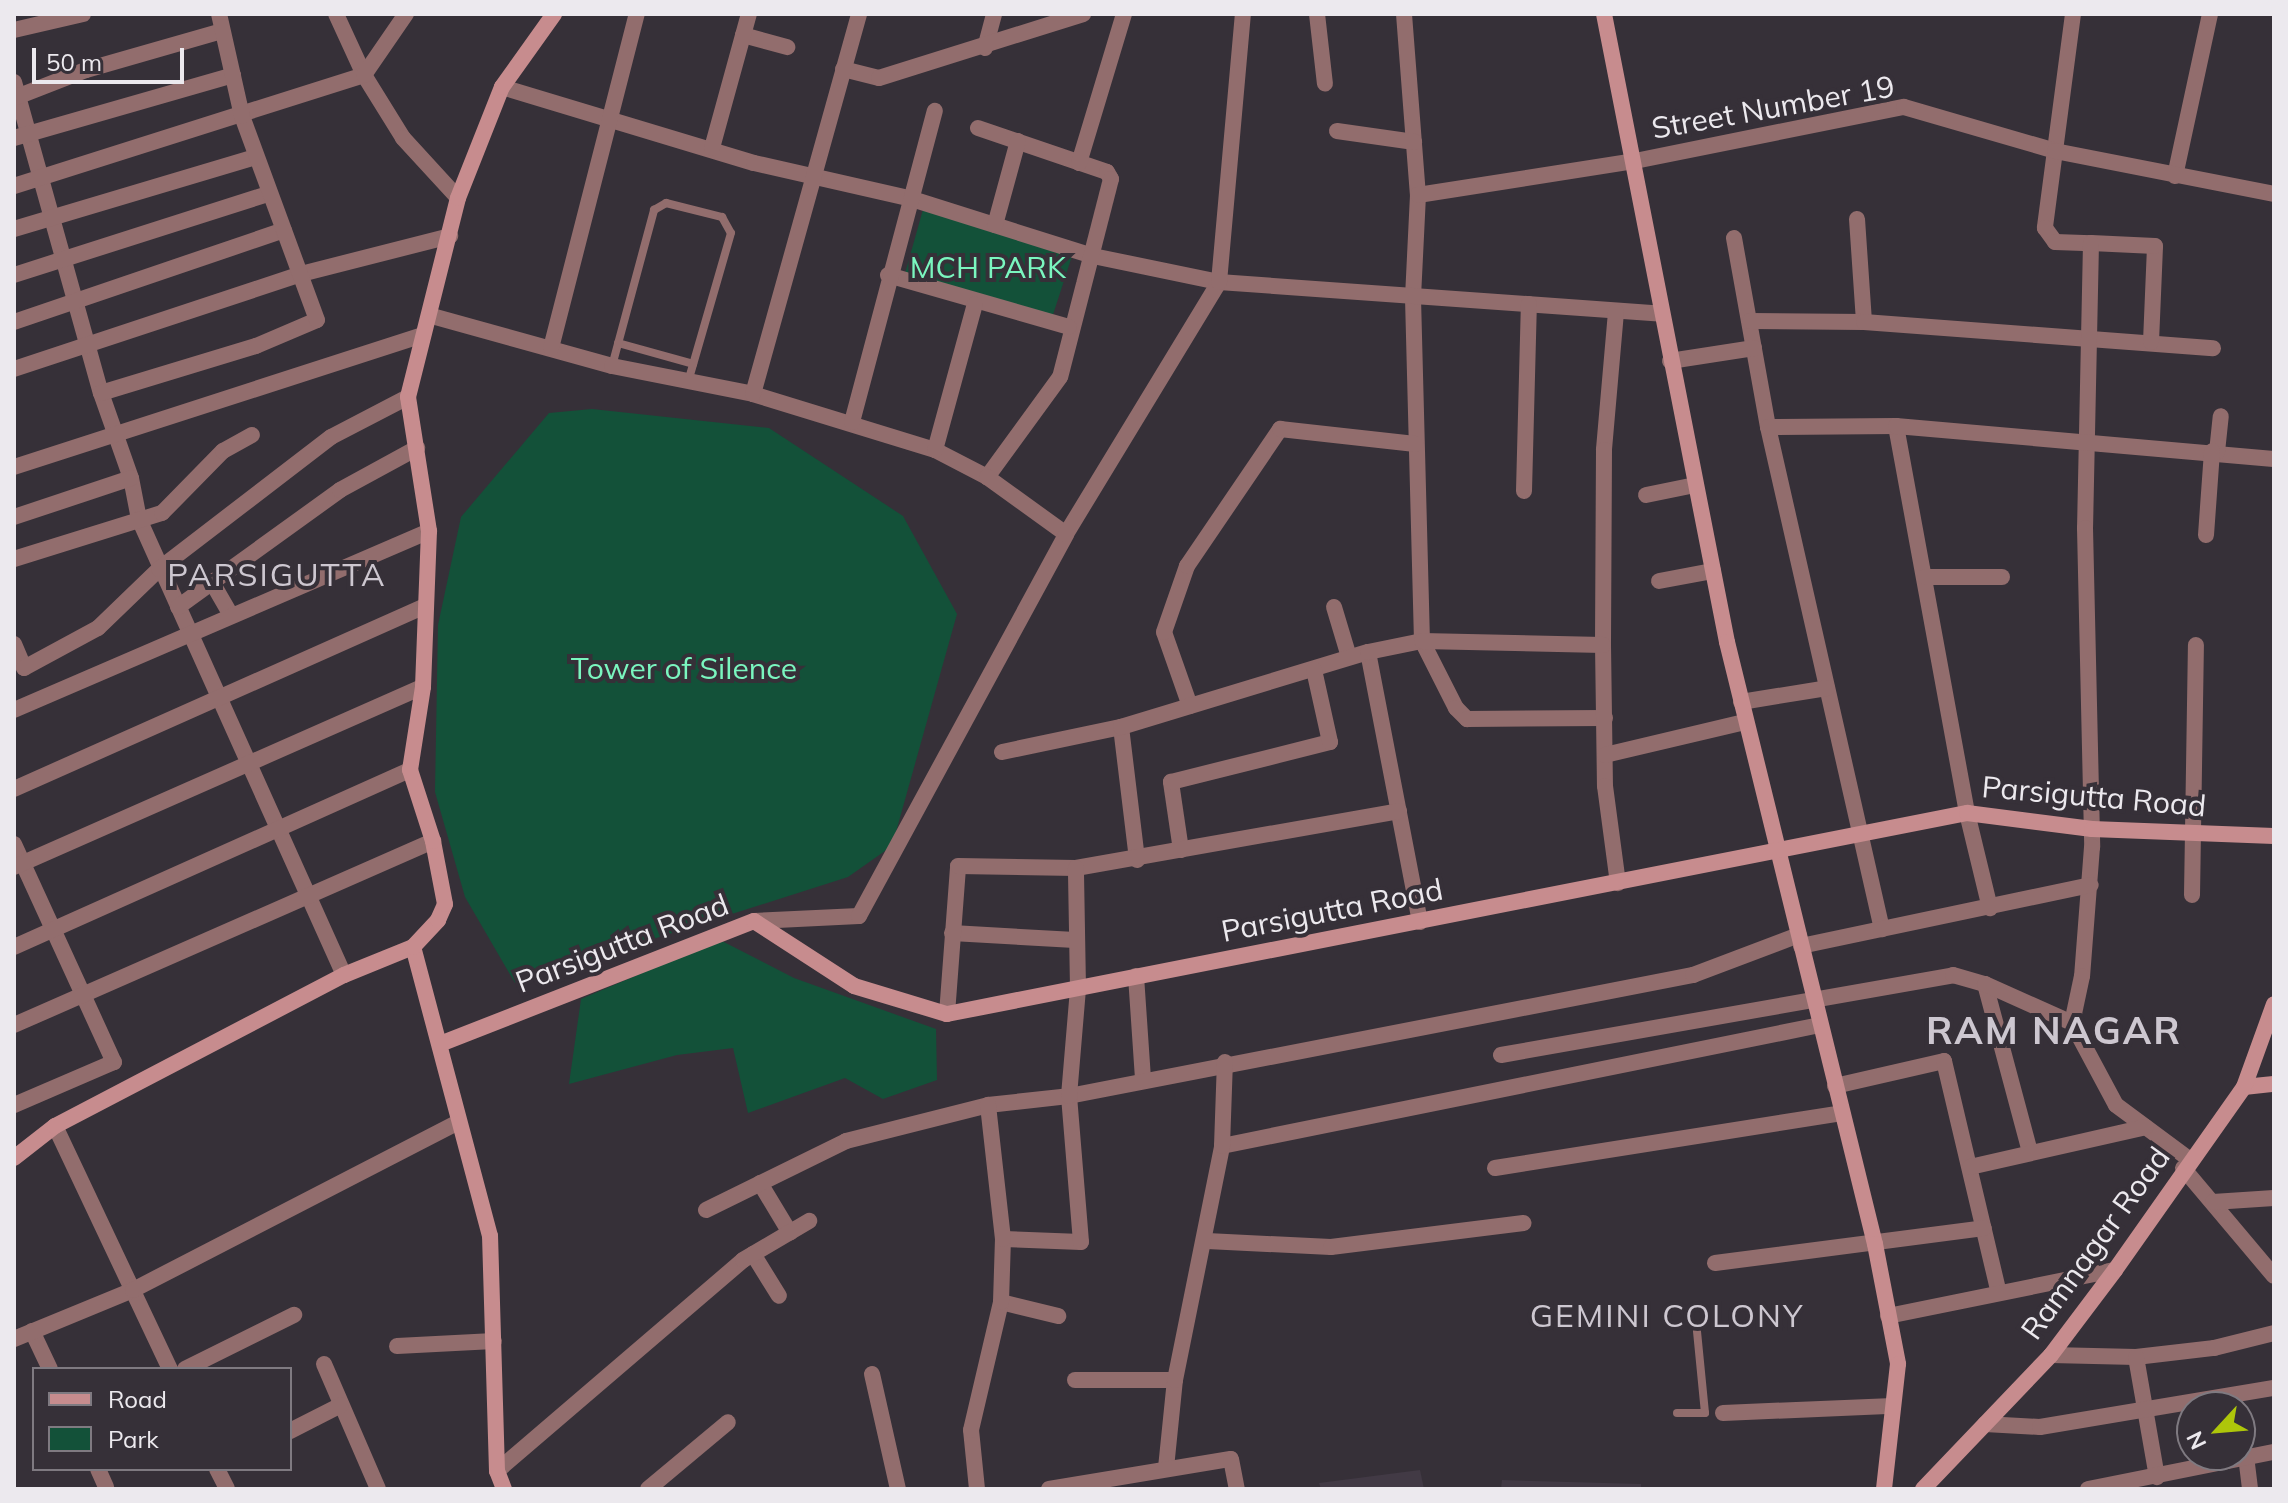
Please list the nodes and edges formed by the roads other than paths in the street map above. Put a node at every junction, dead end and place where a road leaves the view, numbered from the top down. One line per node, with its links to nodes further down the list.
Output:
1 (83, 14): 18 (street)
2 (336, 14): 24 (street)
3 (406, 14): 24 (street)
4 (554, 14): 26 (street)
5 (637, 14): 30 (street)
6 (749, 14): 19 (street)
7 (859, 14): 22 (street)
8 (994, 14): 21 (street)
9 (1083, 14): 21 (street)
10 (1124, 14): 40 (street)
11 (1243, 14): 63 (street)
12 (1317, 14): 25 (street)
13 (1404, 14): 35 (street)
14 (1604, 14): 39 (street)
15 (2073, 14): 37 (street)
16 (2210, 14): 41 (street)
17 (220, 22): 23 (street); 27 (street)
18 (14, 30)
19 (743, 35): 20 (street); 36 (street)
20 (787, 47)
21 (985, 48): 22 (street)
22 (843, 69): 43 (street)
23 (233, 75): 29 (street); 33 (street)
24 (364, 75): 29 (street); 48 (street)
25 (1325, 84)
26 (502, 87): 30 (street); 48 (street)
27 (15, 92): 33 (street)
28 (935, 111): 49 (street)
29 (242, 116): 38 (street); 42 (street)
30 (611, 122): 36 (street); 80 (street)
31 (978, 128): 34 (street)
32 (1337, 131): 35 (street)
33 (21, 136): 42 (street)
34 (1018, 141): 40 (street); 52 (street)
35 (1414, 142): 47 (street)
36 (712, 148): 43 (street)
37 (2055, 151): 39 (street, Street Number 19); 41 (street, Street Number 19); 57 (street)
38 (256, 157): 45 (street); 50 (street)
39 (1635, 161): 47 (street, Street Number 19); 69 (street)
40 (1079, 163): 58 (street)
41 (2175, 176): 46 (street, Street Number 19)
42 (40, 178): 44 (street); 50 (street)
43 (812, 178): 49 (street); 89 (street)
44 (14, 186)
45 (268, 194): 54 (street); 59 (street)
46 (2274, 194)
47 (1418, 195): 64 (street)
48 (458, 198): 55 (street)
49 (912, 199): 52 (street); 62 (street)
50 (51, 217): 53 (street); 59 (street)
51 (1857, 219): 73 (street)
52 (995, 225): 58 (street)
53 (14, 229)
54 (284, 230): 60 (street); 65 (street)
55 (450, 236): 60 (street); 70 (street)
56 (1734, 238): 71 (street)
57 (2091, 243): 76 (street); 77 (street)
58 (1093, 256): 63 (street); 74 (street)
59 (62, 260): 61 (street); 65 (street)
60 (301, 274): 79 (street); 88 (street)
61 (14, 275)
62 (888, 275): 66 (street); 92 (street)
63 (1219, 282): 64 (street); 112 (street)
64 (1413, 298): 67 (street); 98 (street)
65 (77, 301): 72 (street); 79 (street)
66 (975, 304): 74 (street); 100 (street)
67 (1529, 304): 68 (street); 107 (street)
68 (1616, 312): 69 (street); 128 (street)
69 (1662, 314): 83 (street)
70 (432, 316): 75 (street); 80 (street)
71 (1750, 321): 73 (street); 81 (street)
72 (14, 322)
73 (1864, 322): 76 (street)
74 (1069, 327): 104 (street)
75 (423, 335): 90 (street); 95 (street)
76 (2088, 337): 77 (street); 97 (street)
77 (2151, 342): 82 (street)
78 (618, 343): 84 (lane); 84 (lane); 85 (lane)
79 (88, 345): 86 (street); 88 (street)
80 (551, 348): 85 (street)
81 (1754, 348): 83 (street); 94 (street)
82 (2213, 348)
83 (1670, 361): 106 (street)
84 (693, 364): 87 (lane)
85 (612, 366): 87 (street)
86 (14, 369)
87 (687, 383): 89 (street)
88 (101, 393): 95 (street)
89 (753, 394): 92 (street)
90 (408, 397): 99 (street); 115 (street)
91 (2221, 416): 101 (street)
92 (852, 422): 100 (street)
93 (1896, 426): 94 (street); 97 (street); 117 (street)
94 (1768, 427): 134 (street)
95 (116, 435): 103 (street); 105 (street)
96 (252, 435): 110 (street)
97 (2089, 443): 101 (street); 150 (street)
98 (1415, 444): 126 (street); 137 (street)
99 (417, 448): 111 (street); 120 (street)
100 (935, 450): 104 (street)
101 (2214, 452): 102 (street); 113 (street)
102 (2274, 459)
103 (14, 467)
104 (987, 477): 112 (street)
105 (131, 478): 109 (street); 110 (street)
106 (1695, 485): 108 (street); 116 (street)
107 (1524, 491)
108 (1646, 495)
109 (14, 517)
110 (139, 519): 114 (street); 115 (street)
111 (429, 531): 121 (street); 124 (street)
112 (1066, 534): 166 (street)
113 (2206, 535)
114 (14, 559)
115 (159, 569): 122 (street); 127 (street)
116 (1713, 571): 119 (street); 136 (street)
117 (1925, 577): 118 (street); 148 (street)
118 (2002, 577)
119 (1659, 581)
120 (213, 584): 122 (street); 124 (street)
121 (425, 606): 133 (street); 135 (street)
122 (178, 607): 125 (street)
123 (1334, 607): 131 (street)
124 (231, 615): 125 (street)
125 (190, 632): 135 (street); 138 (street)
126 (1422, 641): 128 (street); 130 (street); 139 (street)
127 (14, 644)
128 (1603, 645): 139 (street)
129 (2196, 645): 152 (street)
130 (1368, 652): 131 (street); 147 (street)
131 (1349, 657): 132 (street)
132 (1314, 670): 137 (street); 156 (street)
133 (423, 687): 144 (street); 145 (street)
134 (1827, 688): 136 (street); 151 (street)
135 (220, 697): 144 (street); 146 (street)
136 (1741, 702): 140 (street)
137 (1190, 706): 141 (street)
138 (14, 710)
139 (1605, 718): 143 (street)
140 (1745, 722): 143 (street); 157 (street)
141 (1121, 727): 142 (street); 158 (street)
142 (1002, 752)
143 (1605, 755): 161 (street)
144 (252, 763): 149 (street); 159 (street)
145 (410, 770): 149 (street); 154 (street)
146 (14, 789)
147 (1399, 811): 156 (street); 167 (street)
148 (1967, 813): 150 (street, Parsigutta Road); 151 (street, Parsigutta Road); 165 (street)
149 (280, 827): 163 (street); 169 (street)
150 (2092, 829): 152 (street, Parsigutta Road); 162 (street)
151 (1859, 834): 157 (street, Parsigutta Road); 168 (street)
152 (2197, 834): 153 (street, Parsigutta Road); 164 (street)
153 (2274, 836)
154 (433, 841): 163 (street); 174 (street)
155 (14, 844): 159 (street)
156 (1181, 850): 158 (street)
157 (1777, 854): 161 (street, Parsigutta Road); 172 (street)
158 (1137, 860): 160 (street)
159 (18, 865): 169 (street)
160 (1076, 868): 170 (street); 171 (street)
161 (1618, 883): 167 (street, Parsigutta Road)
162 (2091, 885): 165 (street); 183 (street)
163 (309, 894): 175 (street); 179 (street)
164 (2192, 895)
165 (1990, 908): 168 (street)
166 (754, 921): 182 (street, Parsigutta Road); 186 (street, Parsigutta Road)
167 (1420, 922): 176 (street, Parsigutta Road)
168 (1882, 929): 172 (street)
169 (51, 932): 173 (street); 179 (street)
170 (952, 933): 171 (street); 182 (street)
171 (1075, 940): 178 (street)
172 (1800, 940): 180 (street); 188 (street)
173 (14, 947)
174 (413, 947): 175 (street); 186 (street)
175 (344, 975): 198 (street)
176 (1136, 976): 178 (street, Parsigutta Road); 189 (street)
177 (1985, 984): 180 (street); 183 (street); 201 (street)
178 (1078, 988): 182 (street, Parsigutta Road); 193 (street)
179 (80, 996): 184 (street); 194 (street)
180 (1814, 998): 185 (street); 187 (street)
181 (2274, 1004): 192 (street, Ramnagar Road)
182 (947, 1014)
183 (2072, 1023): 199 (street)
184 (14, 1025)
185 (1820, 1025): 191 (street); 200 (street)
186 (440, 1044): 197 (street)
187 (1501, 1055)
188 (1225, 1062): 189 (street); 200 (street)
189 (1143, 1078): 193 (street)
190 (2274, 1084): 192 (street)
191 (1835, 1086): 196 (street); 204 (street)
192 (2244, 1087): 203 (street, Ramnagar Road)
193 (1069, 1096): 195 (street); 214 (street)
194 (14, 1105)
195 (988, 1105): 206 (street); 214 (street)
196 (1842, 1113): 205 (street); 216 (street)
197 (457, 1123): 221 (street); 232 (street)
198 (55, 1126): 202 (street); 221 (street)
199 (2146, 1127): 201 (street); 203 (street)
200 (1222, 1146): 215 (street)
201 (2030, 1152): 204 (street)
202 (14, 1158)
203 (2186, 1164): 208 (street); 219 (street, Ramnagar Road)
204 (1970, 1167): 212 (street)
205 (1495, 1168)
206 (760, 1183): 209 (street); 213 (street)
207 (2274, 1198): 208 (street)
208 (2213, 1202): 220 (street)
209 (706, 1210)
210 (809, 1221): 213 (street)
211 (1524, 1223): 215 (street)
212 (1984, 1228): 216 (street); 222 (street)
213 (790, 1233): 217 (street)
214 (1003, 1239): 224 (street)
215 (1207, 1241): 242 (street)
216 (1875, 1244): 218 (street); 227 (street)
217 (753, 1254): 223 (street); 256 (street)
218 (1715, 1263)
219 (2115, 1270): 222 (street); 234 (street, Ramnagar Road)
220 (2274, 1276)
221 (133, 1290): 228 (street); 238 (street)
222 (1999, 1293): 227 (street)
223 (779, 1296)
224 (1001, 1302): 226 (street); 265 (street)
225 (294, 1315): 239 (street)
226 (1058, 1316)
227 (1888, 1316): 245 (street)
228 (32, 1331): 231 (street); 237 (street)
229 (1697, 1331): 247 (lane)
230 (2274, 1333): 235 (street)
231 (14, 1339)
232 (494, 1341): 233 (street); 256 (street)
233 (397, 1346)
234 (2051, 1355): 235 (street); 251 (street, Ramnagar Road)
235 (2136, 1357): 249 (street)
236 (324, 1364): 244 (street)
237 (49, 1367)
238 (169, 1367)
239 (189, 1367)
240 (872, 1374): 264 (street)
241 (1075, 1380): 242 (street)
242 (1175, 1380): 253 (street)
243 (2274, 1388): 249 (street)
244 (341, 1405): 252 (street); 261 (street)
245 (1893, 1406): 248 (street); 268 (street)
246 (1677, 1413): 247 (lane)
247 (1705, 1413): 248 (lane)
248 (1723, 1413)
249 (2146, 1413): 251 (street); 258 (street)
250 (728, 1422): 263 (street)
251 (1985, 1424): 269 (street, Ramnagar Road)
252 (292, 1430)
253 (1166, 1468): 266 (street); 267 (street)
254 (99, 1471): 259 (street)
255 (218, 1471): 260 (street)
256 (497, 1471): 262 (street)
257 (2182, 1471): 258 (street)
258 (2157, 1477): 270 (street)
259 (106, 1487)
260 (227, 1489)
261 (378, 1489)
262 (504, 1489)
263 (648, 1489)
264 (898, 1489)
265 (977, 1489)
266 (1049, 1489)
267 (1237, 1489)
268 (1884, 1489)
269 (1923, 1489)
270 (2088, 1489)

